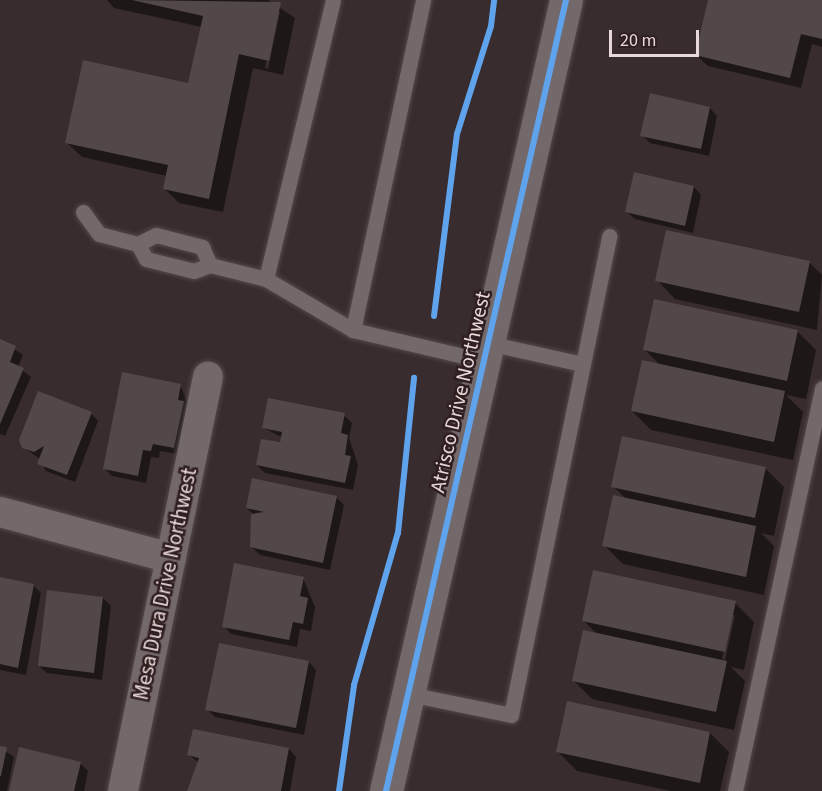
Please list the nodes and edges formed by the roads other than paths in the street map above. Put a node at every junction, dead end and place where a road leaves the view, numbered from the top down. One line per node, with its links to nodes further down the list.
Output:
1 (333, 0): 8 (lane)
2 (423, 0): 9 (lane)
3 (566, 0): 10 (street, Atrisco Drive Northwest)
4 (83, 212): 6 (lane)
5 (609, 236): 11 (lane)
6 (138, 244): 7 (lane); 7 (lane)
7 (210, 265): 8 (lane)
8 (266, 279): 9 (lane)
9 (352, 330): 10 (lane)
10 (486, 352): 11 (lane); 16 (street, Atrisco Drive Northwest)
11 (582, 364): 16 (lane)
12 (208, 377): 15 (street, Mesa Dura Drive Northwest)
13 (822, 388): 19 (lane)
14 (0, 512): 15 (street)
15 (171, 558): 17 (street, Mesa Dura Drive Northwest)
16 (408, 694): 18 (street, Atrisco Drive Northwest)
17 (123, 791)
18 (386, 791)
19 (735, 791)

